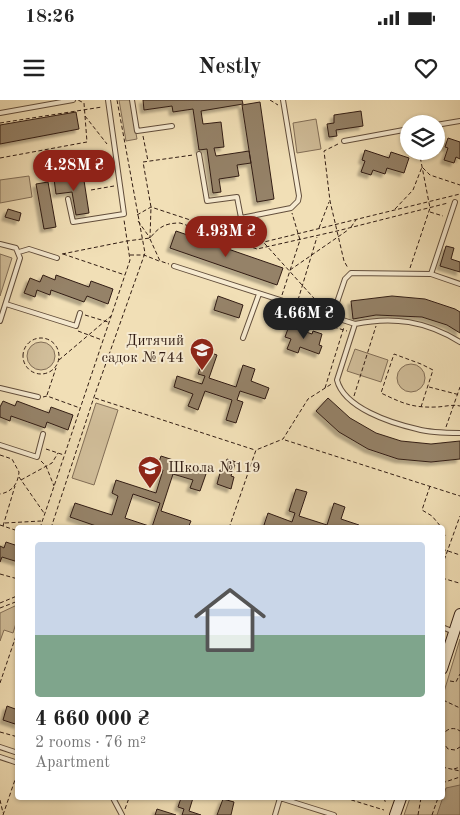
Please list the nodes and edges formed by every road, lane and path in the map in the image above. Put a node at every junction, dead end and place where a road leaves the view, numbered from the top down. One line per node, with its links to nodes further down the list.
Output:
1 (73, 100): 11 (lane)
2 (78, 100): 9 (path)
3 (108, 100): 39 (lane)
4 (117, 100): 40 (path)
5 (132, 100): 17 (lane)
6 (270, 100): 10 (path)
7 (283, 100): 10 (lane)
8 (103, 107): 9 (path)
9 (84, 109): 12 (path); 14 (path)
10 (285, 110): 35 (lane)
11 (0, 113)
12 (85, 115): 19 (path); 22 (path)
13 (460, 120): 15 (lane)
14 (0, 123)
15 (445, 123)
16 (172, 126): 17 (lane)
17 (142, 130): 24 (path)
18 (400, 131): 20 (lane)
19 (108, 139)
20 (344, 140): 31 (path)
21 (199, 154): 24 (path); 41 (lane)
22 (0, 158)
23 (421, 160): 25 (path)
24 (148, 161): 34 (path)
25 (422, 167): 27 (path); 32 (path); 37 (path)
26 (116, 185): 28 (path)
27 (460, 185)
28 (91, 190)
29 (460, 194): 32 (path)
30 (68, 199): 39 (lane)
31 (330, 201): 45 (path); 47 (path)
32 (429, 202): 36 (path); 37 (path)
33 (455, 202): 36 (path); 42 (lane)
34 (151, 207): 40 (path); 53 (path); 56 (path)
35 (291, 208): 41 (lane); 49 (path)
36 (430, 208): 38 (path); 46 (path)
37 (395, 210): 44 (path)
38 (429, 212): 42 (path); 69 (path)
39 (124, 214): 55 (path)
40 (137, 215): 43 (path)
41 (241, 218): 56 (path)
42 (449, 218): 70 (lane)
43 (138, 219): 52 (path); 53 (path)
44 (356, 219): 45 (path); 46 (path)
45 (336, 225): 47 (path); 48 (path)
46 (351, 228): 48 (path); 51 (path)
47 (319, 229): 49 (path)
48 (337, 231): 50 (path); 51 (path)
49 (297, 234): 54 (path); 56 (path)
50 (317, 236): 54 (path); 63 (path)
51 (338, 237): 63 (path); 68 (path)
52 (142, 238): 53 (path); 55 (path); 62 (path)
53 (150, 238): 58 (path); 65 (path)
54 (300, 240): 58 (path); 67 (path)
55 (127, 241): 60 (path); 61 (path)
56 (264, 242): 58 (path)
57 (0, 244): 59 (lane)
58 (268, 246): 67 (path)
59 (19, 252): 64 (lane); 76 (lane)
60 (62, 254): 64 (path); 71 (path)
61 (130, 255): 62 (path); 71 (path)
62 (144, 255): 65 (path); 103 (path)
63 (310, 256): 67 (path); 73 (path)
64 (58, 258)
65 (160, 261): 66 (path)
66 (174, 266): 74 (lane)
67 (290, 271): 73 (path); 75 (path)
68 (351, 273): 69 (lane); 80 (lane)
69 (409, 273): 70 (lane)
70 (430, 274): 72 (lane)
71 (125, 275): 79 (path)
72 (460, 284)
73 (302, 286): 77 (path); 80 (path)
74 (259, 294): 75 (lane); 91 (lane)
75 (281, 301): 77 (lane)
76 (6, 304): 81 (lane); 87 (lane)
77 (297, 306): 80 (lane); 88 (path)
78 (80, 313): 82 (path); 87 (lane)
79 (112, 316): 82 (path); 83 (path)
80 (331, 317): 84 (lane)
81 (0, 321)
82 (105, 321): 83 (path); 90 (path)
83 (109, 322): 92 (path)
84 (346, 322): 86 (lane); 88 (path)
85 (378, 322): 86 (lane); 93 (lane); 105 (path)
86 (355, 324): 89 (lane)
87 (76, 326): 90 (path)
88 (344, 330): 89 (path); 100 (path)
89 (352, 333): 96 (lane)
90 (88, 335): 92 (path); 94 (path)
91 (243, 338)
92 (103, 340): 109 (path)
93 (460, 342)
94 (58, 360): 95 (path); 95 (path)
95 (57, 365): 102 (path)
96 (338, 380): 100 (path); 110 (lane)
97 (428, 386): 101 (path); 108 (path); 108 (path)
98 (460, 386): 101 (path)
99 (0, 388): 104 (lane)
100 (325, 388): 113 (path)
101 (459, 395): 106 (path)
102 (47, 396): 104 (path); 109 (path)
103 (94, 397): 116 (path); 135 (path)
104 (38, 398)
105 (353, 399)
106 (454, 405): 107 (path); 108 (path); 110 (path)
107 (460, 406)
108 (421, 407)
109 (80, 408): 119 (path)
110 (444, 432): 111 (lane)
111 (460, 433)
112 (43, 434): 115 (lane)
113 (283, 439): 116 (path); 126 (path)
114 (0, 445): 120 (lane)
115 (40, 447): 117 (path); 120 (lane)
116 (256, 450): 136 (path)
117 (58, 453): 119 (path); 121 (path)
118 (0, 454): 122 (path)
119 (64, 455): 125 (path)
120 (37, 457): 121 (path)
121 (46, 466): 123 (path); 125 (path)
122 (18, 477): 123 (path); 124 (path)
123 (21, 480): 129 (path)
124 (15, 486): 127 (path); 132 (path)
125 (54, 486): 129 (path)
126 (430, 486): 128 (path); 137 (path)
127 (0, 494)
128 (460, 496)
129 (44, 513): 131 (path)
130 (460, 516): 141 (path)
131 (42, 521): 132 (path); 134 (path)
132 (4, 524): 138 (path)
133 (0, 525): 138 (path)
134 (41, 525)
135 (52, 525)
136 (230, 525)
137 (440, 525)
138 (3, 526): 139 (path)
139 (15, 530)
140 (445, 550): 141 (path)
141 (448, 551): 142 (path); 143 (path)
142 (460, 554)
143 (445, 558)
144 (0, 574): 145 (path)
145 (15, 579)
146 (445, 579): 147 (path)
147 (459, 583)
148 (15, 597): 150 (path)
149 (15, 602): 151 (path)
150 (0, 603)
151 (0, 608)
152 (460, 614): 154 (street)
153 (445, 628): 154 (lane)
154 (454, 632): 156 (street)
155 (15, 639): 159 (path)
156 (445, 659)
157 (460, 674): 158 (path)
158 (450, 681)
159 (0, 683)
160 (445, 701): 161 (path)
161 (460, 708)
162 (460, 731): 164 (path)
163 (0, 732): 165 (path)
164 (445, 734)
165 (15, 737)
166 (445, 746): 168 (path)
167 (0, 747): 169 (lane)
168 (460, 747)
169 (15, 752)
170 (0, 757): 171 (lane)
171 (15, 762)
172 (460, 767): 174 (path)
173 (445, 768): 174 (path)
174 (453, 769): 175 (path)
175 (460, 771)
176 (460, 777): 178 (path)
177 (14, 782): 191 (path)
178 (445, 782)
179 (0, 800): 191 (path)
180 (114, 800): 192 (lane)
181 (128, 800): 192 (path)
182 (279, 800): 193 (lane)
183 (286, 800): 194 (lane)
184 (352, 800): 190 (path)
185 (385, 800): 189 (path)
186 (400, 800): 195 (street)
187 (421, 800): 196 (path)
188 (437, 800): 197 (path)
189 (386, 804)
190 (384, 810)
191 (3, 815)
192 (123, 815)
193 (275, 815)
194 (334, 815)
195 (395, 815)
196 (418, 815)
197 (432, 815)

